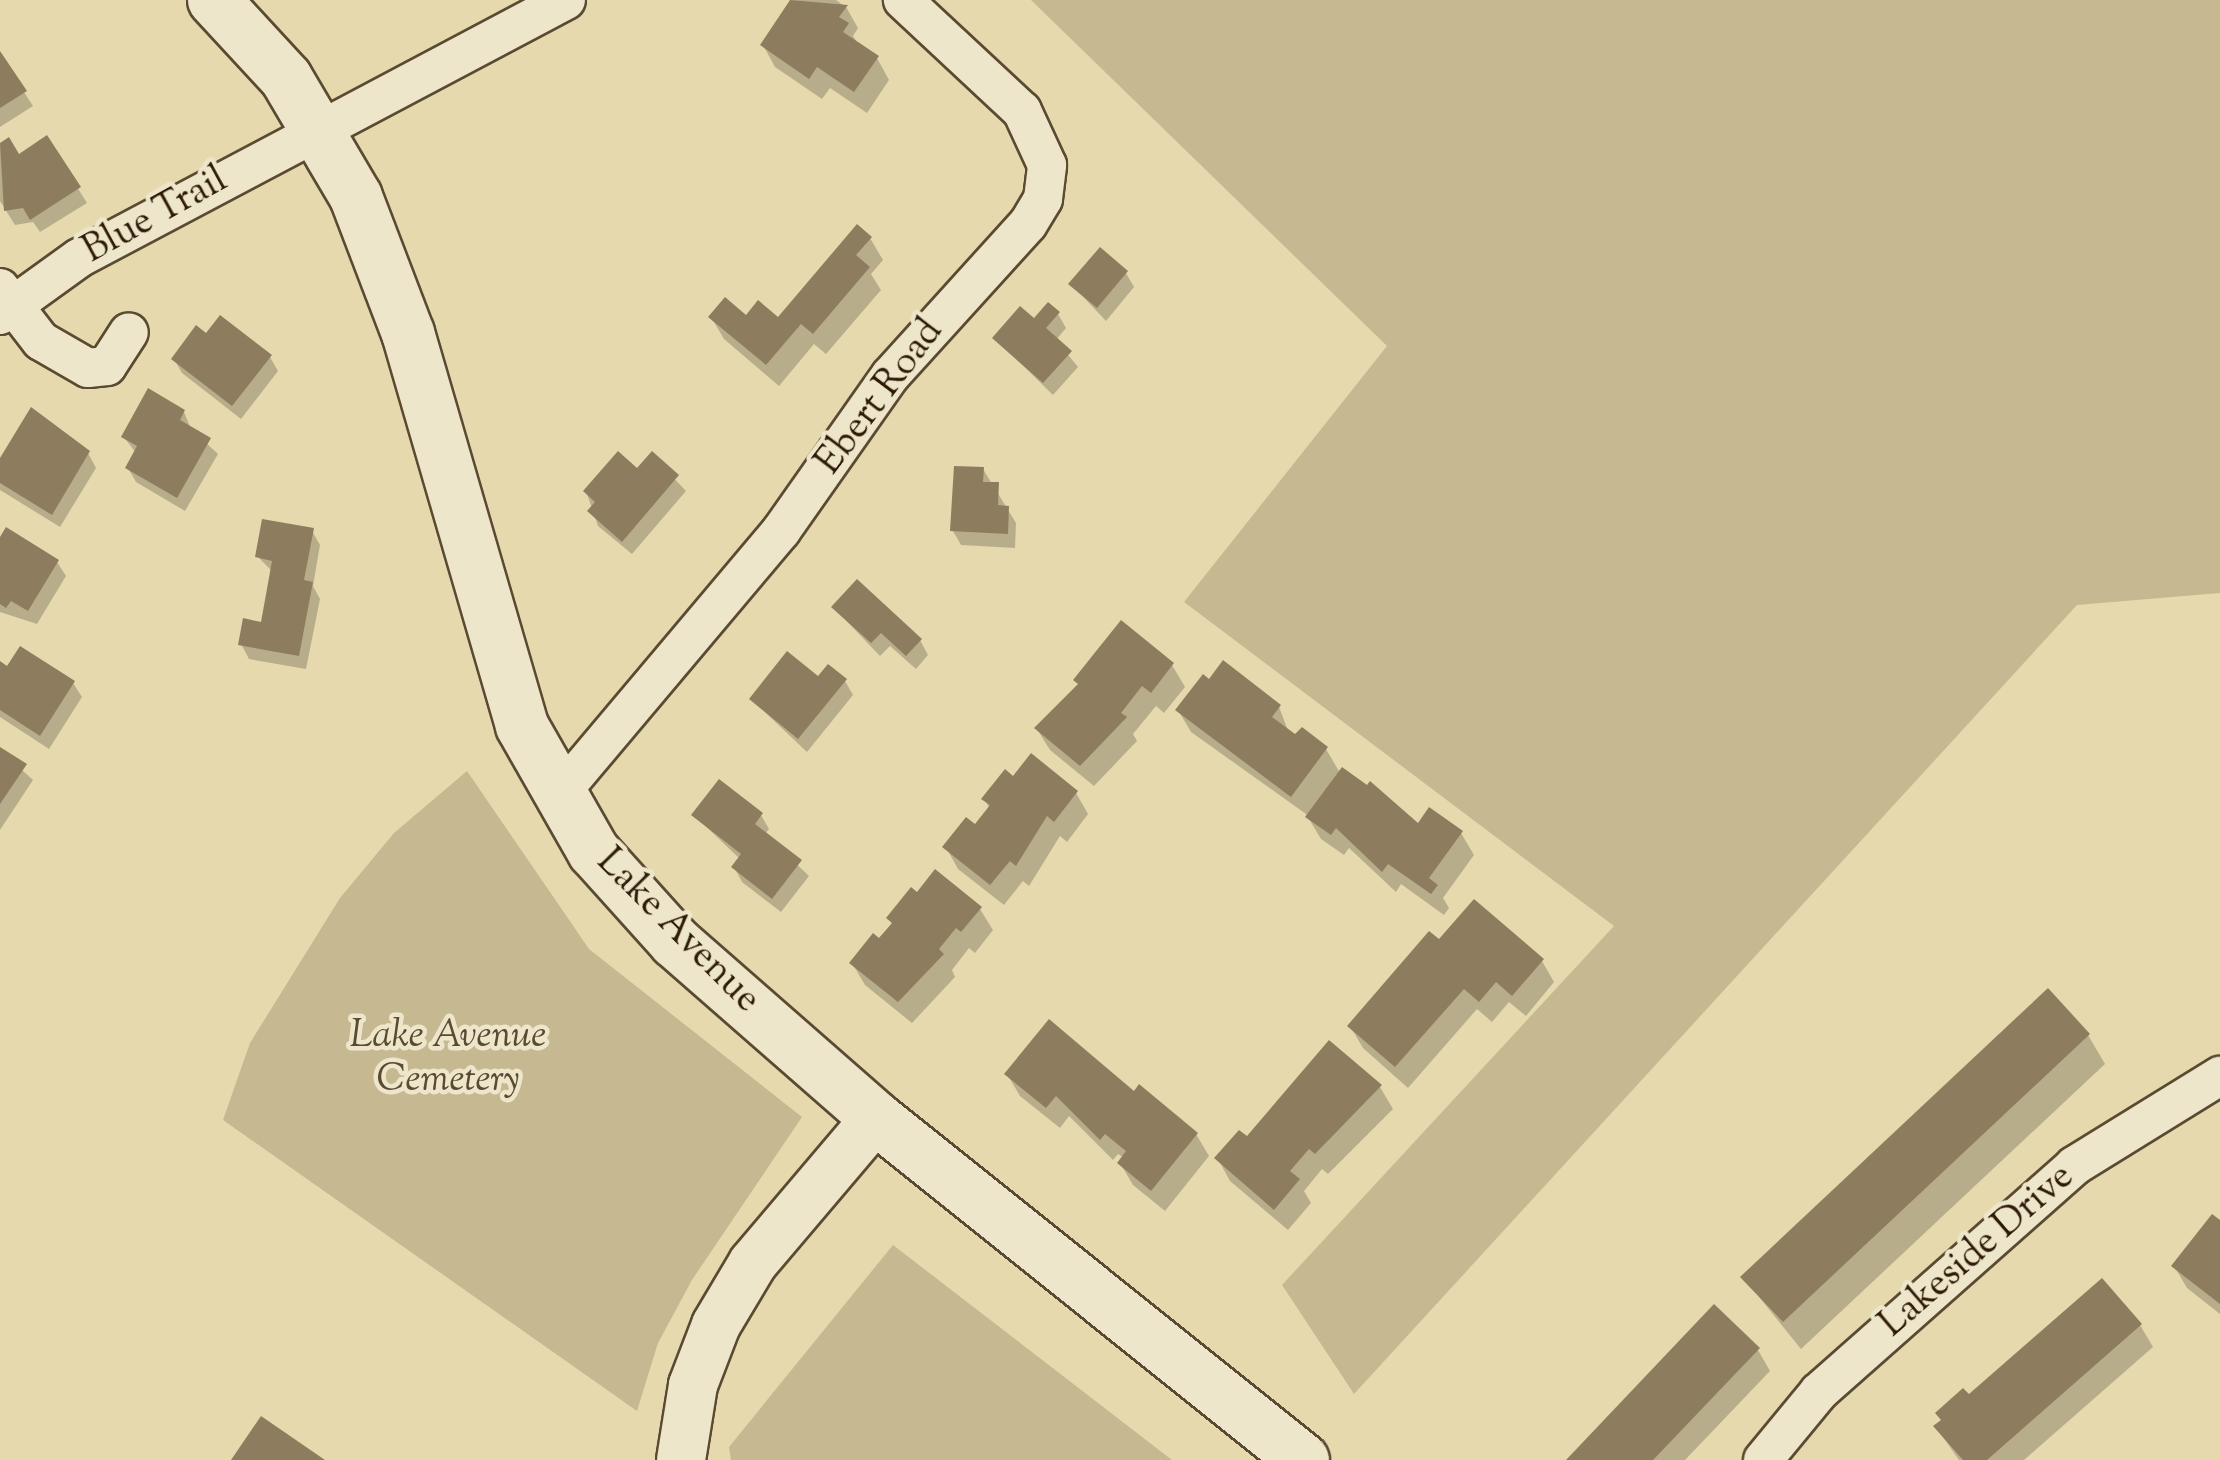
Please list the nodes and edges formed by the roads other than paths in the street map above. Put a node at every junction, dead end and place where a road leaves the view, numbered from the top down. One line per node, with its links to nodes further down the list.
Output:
1 (214, 0): 4 (main road, Lake Avenue)
2 (566, 0): 4 (street, Blue Trail)
3 (904, 0): 7 (street, Ebert Road)
4 (317, 127): 5 (street, Blue Trail); 7 (main road, Lake Avenue)
5 (3, 302): 6 (street)
6 (130, 332)
7 (557, 797): 9 (main road, Lake Avenue)
8 (2215, 1087): 12 (street, Lakeside Drive)
9 (876, 1118): 10 (street); 11 (main road, Lake Avenue)
10 (681, 1460)
11 (1304, 1460)
12 (1763, 1460)

